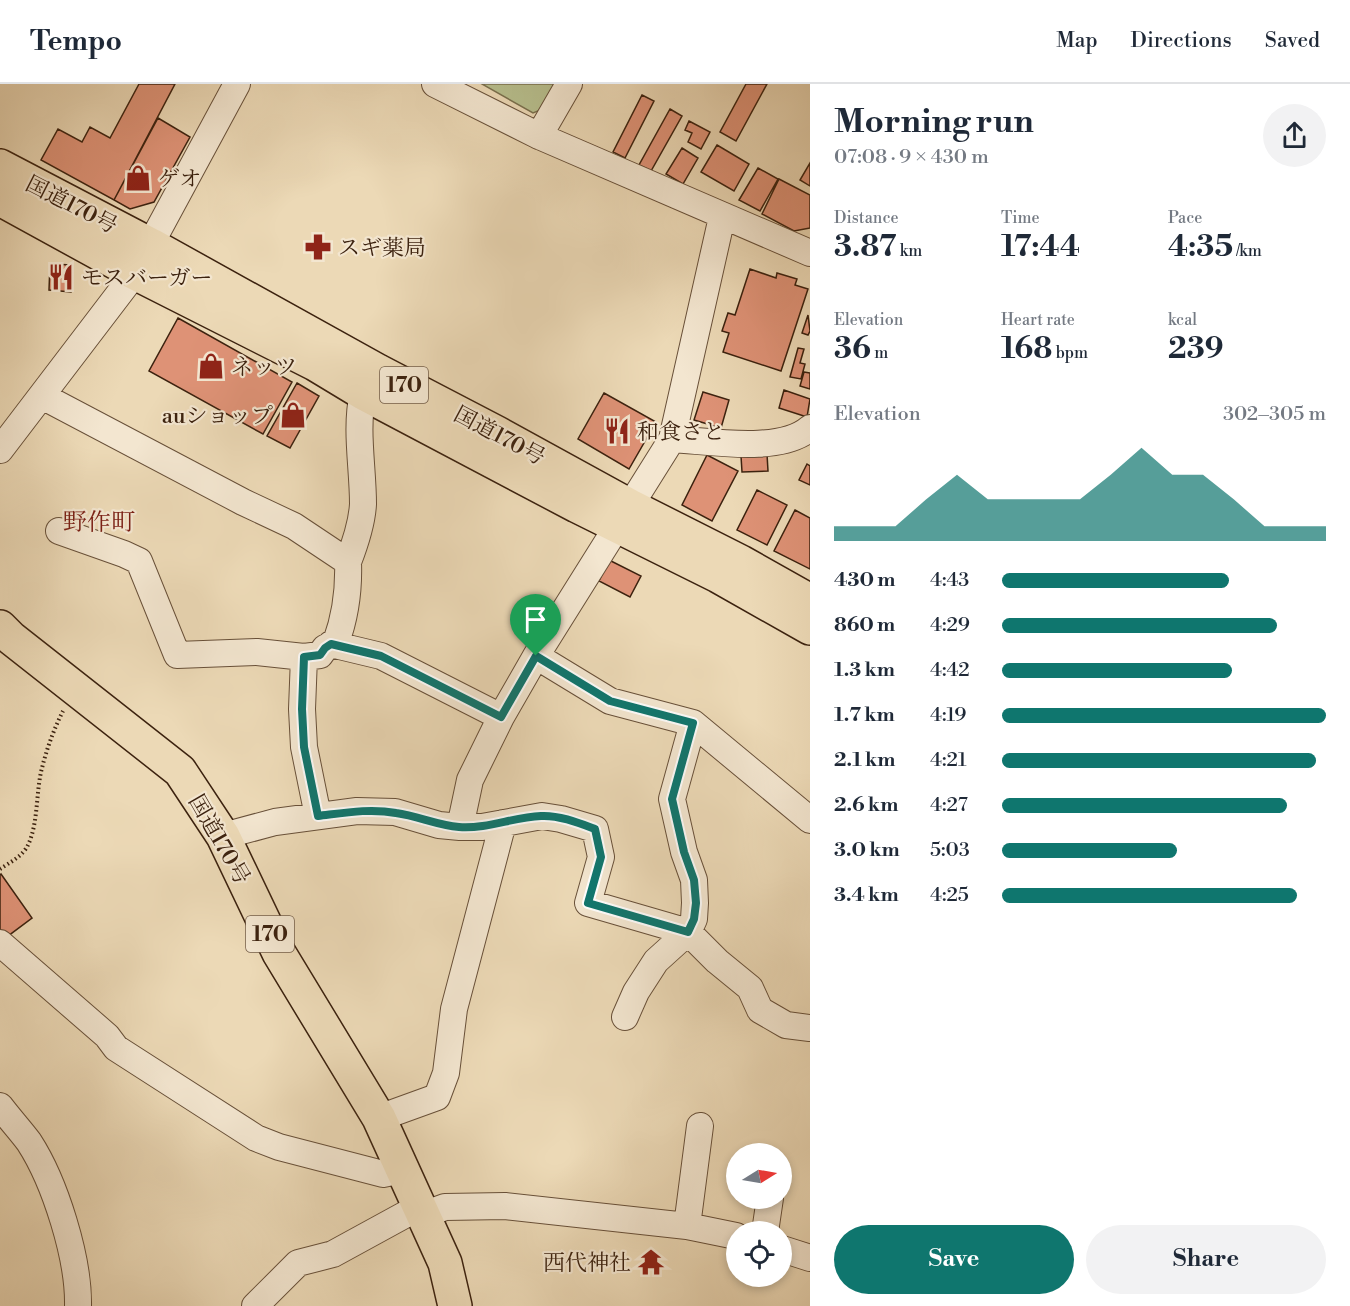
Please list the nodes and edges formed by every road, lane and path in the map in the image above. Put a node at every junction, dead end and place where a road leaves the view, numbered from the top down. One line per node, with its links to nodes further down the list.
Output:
1 (237, 84): 8 (street)
2 (435, 84): 4 (street)
3 (569, 84): 4 (street)
4 (539, 136): 7 (street)
5 (0, 166): 8 (highway, 国道170号 / 170)
6 (0, 199): 10 (highway, 国道170号 / 170)
7 (722, 217): 9 (street); 14 (street)
8 (151, 245): 10 (street); 16 (highway, 国道170号 / 170)
9 (810, 252)
10 (135, 273): 11 (highway, 国道170号 / 170); 12 (street)
11 (363, 393): 16 (highway, 国道170号 / 170); 18 (street)
12 (42, 396): 15 (street); 18 (street)
13 (810, 428): 14 (street)
14 (672, 439): 16 (street)
15 (0, 450)
16 (623, 516): 19 (highway, 国道170号 / 170); 21 (highway, 国道170号 / 170); 23 (street)
17 (59, 531): 24 (street)
18 (348, 562): 22 (street)
19 (810, 601)
20 (0, 627): 25 (highway, 国道170号 / 170)
21 (810, 628)
22 (331, 644): 24 (street); 26 (street)
23 (536, 656): 26 (street); 27 (street)
24 (304, 657): 28 (street)
25 (75, 688): 32 (highway, 国道170号 / 170); 33 (path)
26 (501, 717): 31 (street)
27 (693, 723): 29 (street); 34 (street)
28 (318, 816): 31 (street); 32 (street)
29 (810, 820)
30 (503, 823): 31 (street); 34 (street); 39 (street)
31 (460, 827)
32 (223, 836): 39 (highway, 国道170号 / 170)
33 (0, 869)
34 (688, 932): 36 (street); 37 (street)
35 (0, 943): 41 (street)
36 (625, 1017)
37 (810, 1028)
38 (0, 1106): 47 (street)
39 (379, 1118): 41 (highway, 国道170号 / 170)
40 (699, 1126): 43 (street)
41 (402, 1170): 42 (highway, 国道170号 / 170)
42 (421, 1211): 43 (street); 48 (street); 49 (highway, 国道170号 / 170)
43 (687, 1226): 44 (street)
44 (726, 1234)
45 (792, 1252): 46 (street)
46 (810, 1258)
47 (78, 1306)
48 (255, 1306)
49 (456, 1306)

